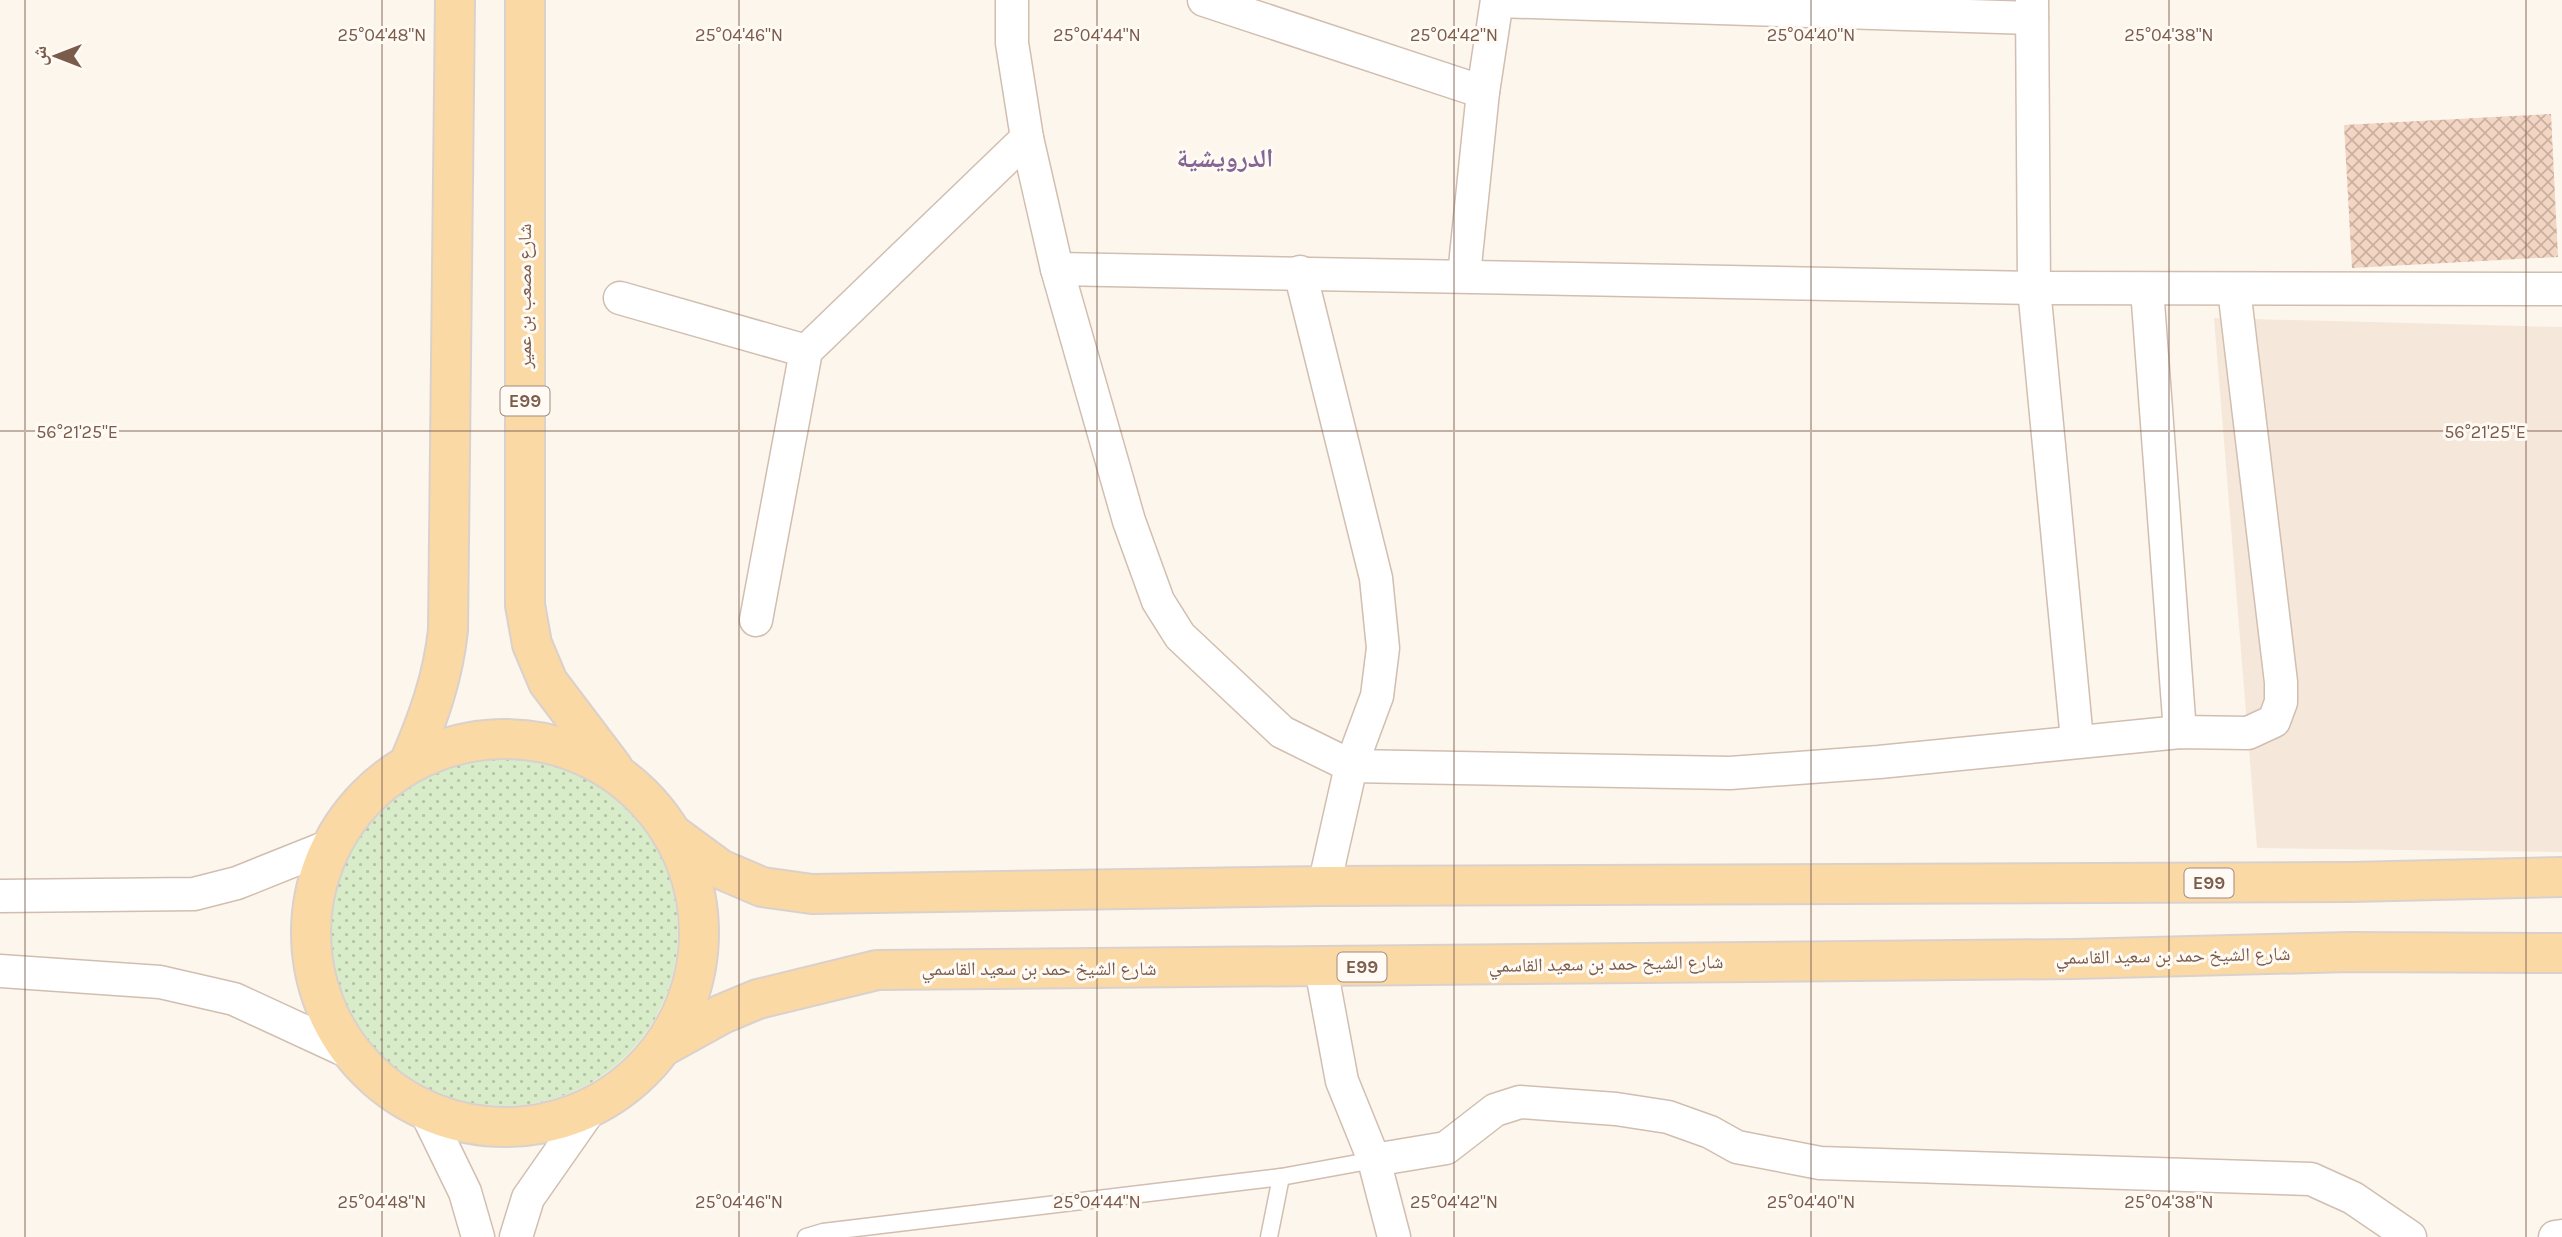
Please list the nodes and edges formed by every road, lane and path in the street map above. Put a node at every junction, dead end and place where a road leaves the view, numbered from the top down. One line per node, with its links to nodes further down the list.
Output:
1 (455, 0): 21 (main road)
2 (525, 0): 23 (main road, شارع مصعب بن عمير / E99)
3 (1012, 0): 8 (street)
4 (1204, 0): 7 (street)
5 (1497, 0): 6 (street); 7 (street)
6 (2032, 9): 12 (street)
7 (1483, 92): 11 (street)
8 (1027, 138): 9 (street); 17 (street)
9 (1057, 269): 10 (street); 22 (street)
10 (1300, 272): 11 (street); 22 (street)
11 (1464, 275): 12 (street)
12 (2034, 288): 13 (street); 20 (street)
13 (2147, 289): 14 (street); 19 (street)
14 (2234, 289): 15 (street); 19 (street)
15 (2562, 289)
16 (620, 298): 17 (street)
17 (806, 351): 18 (street)
18 (756, 620)
19 (2180, 732): 20 (street)
20 (2077, 740): 22 (street)
21 (409, 763): 23 (main road); 25 (main road)
22 (1351, 766): 27 (street)
23 (618, 775): 24 (main road)
24 (671, 834): 27 (main road, E99); 32 (main road)
25 (332, 845): 28 (street); 33 (main road)
26 (2562, 877): 27 (main road, E99)
27 (1324, 886)
28 (0, 896)
29 (2562, 953): 30 (main road, شارع الشيخ حمد بن سعيد القاسمي / E99)
30 (1321, 968): 32 (main road, شارع الشيخ حمد بن سعيد القاسمي / E99); 36 (street)
31 (0, 971): 33 (street)
32 (664, 1045): 34 (main road)
33 (351, 1053): 35 (main road)
34 (591, 1108): 35 (main road); 40 (street)
35 (426, 1112): 39 (street)
36 (1374, 1160): 37 (lane); 43 (street); 44 (street)
37 (1281, 1177): 41 (lane); 42 (lane)
38 (2562, 1236): 45 (street)
39 (478, 1237)
40 (516, 1237)
41 (806, 1237)
42 (1269, 1237)
43 (1394, 1237)
44 (2410, 1237)
45 (2555, 1237)

